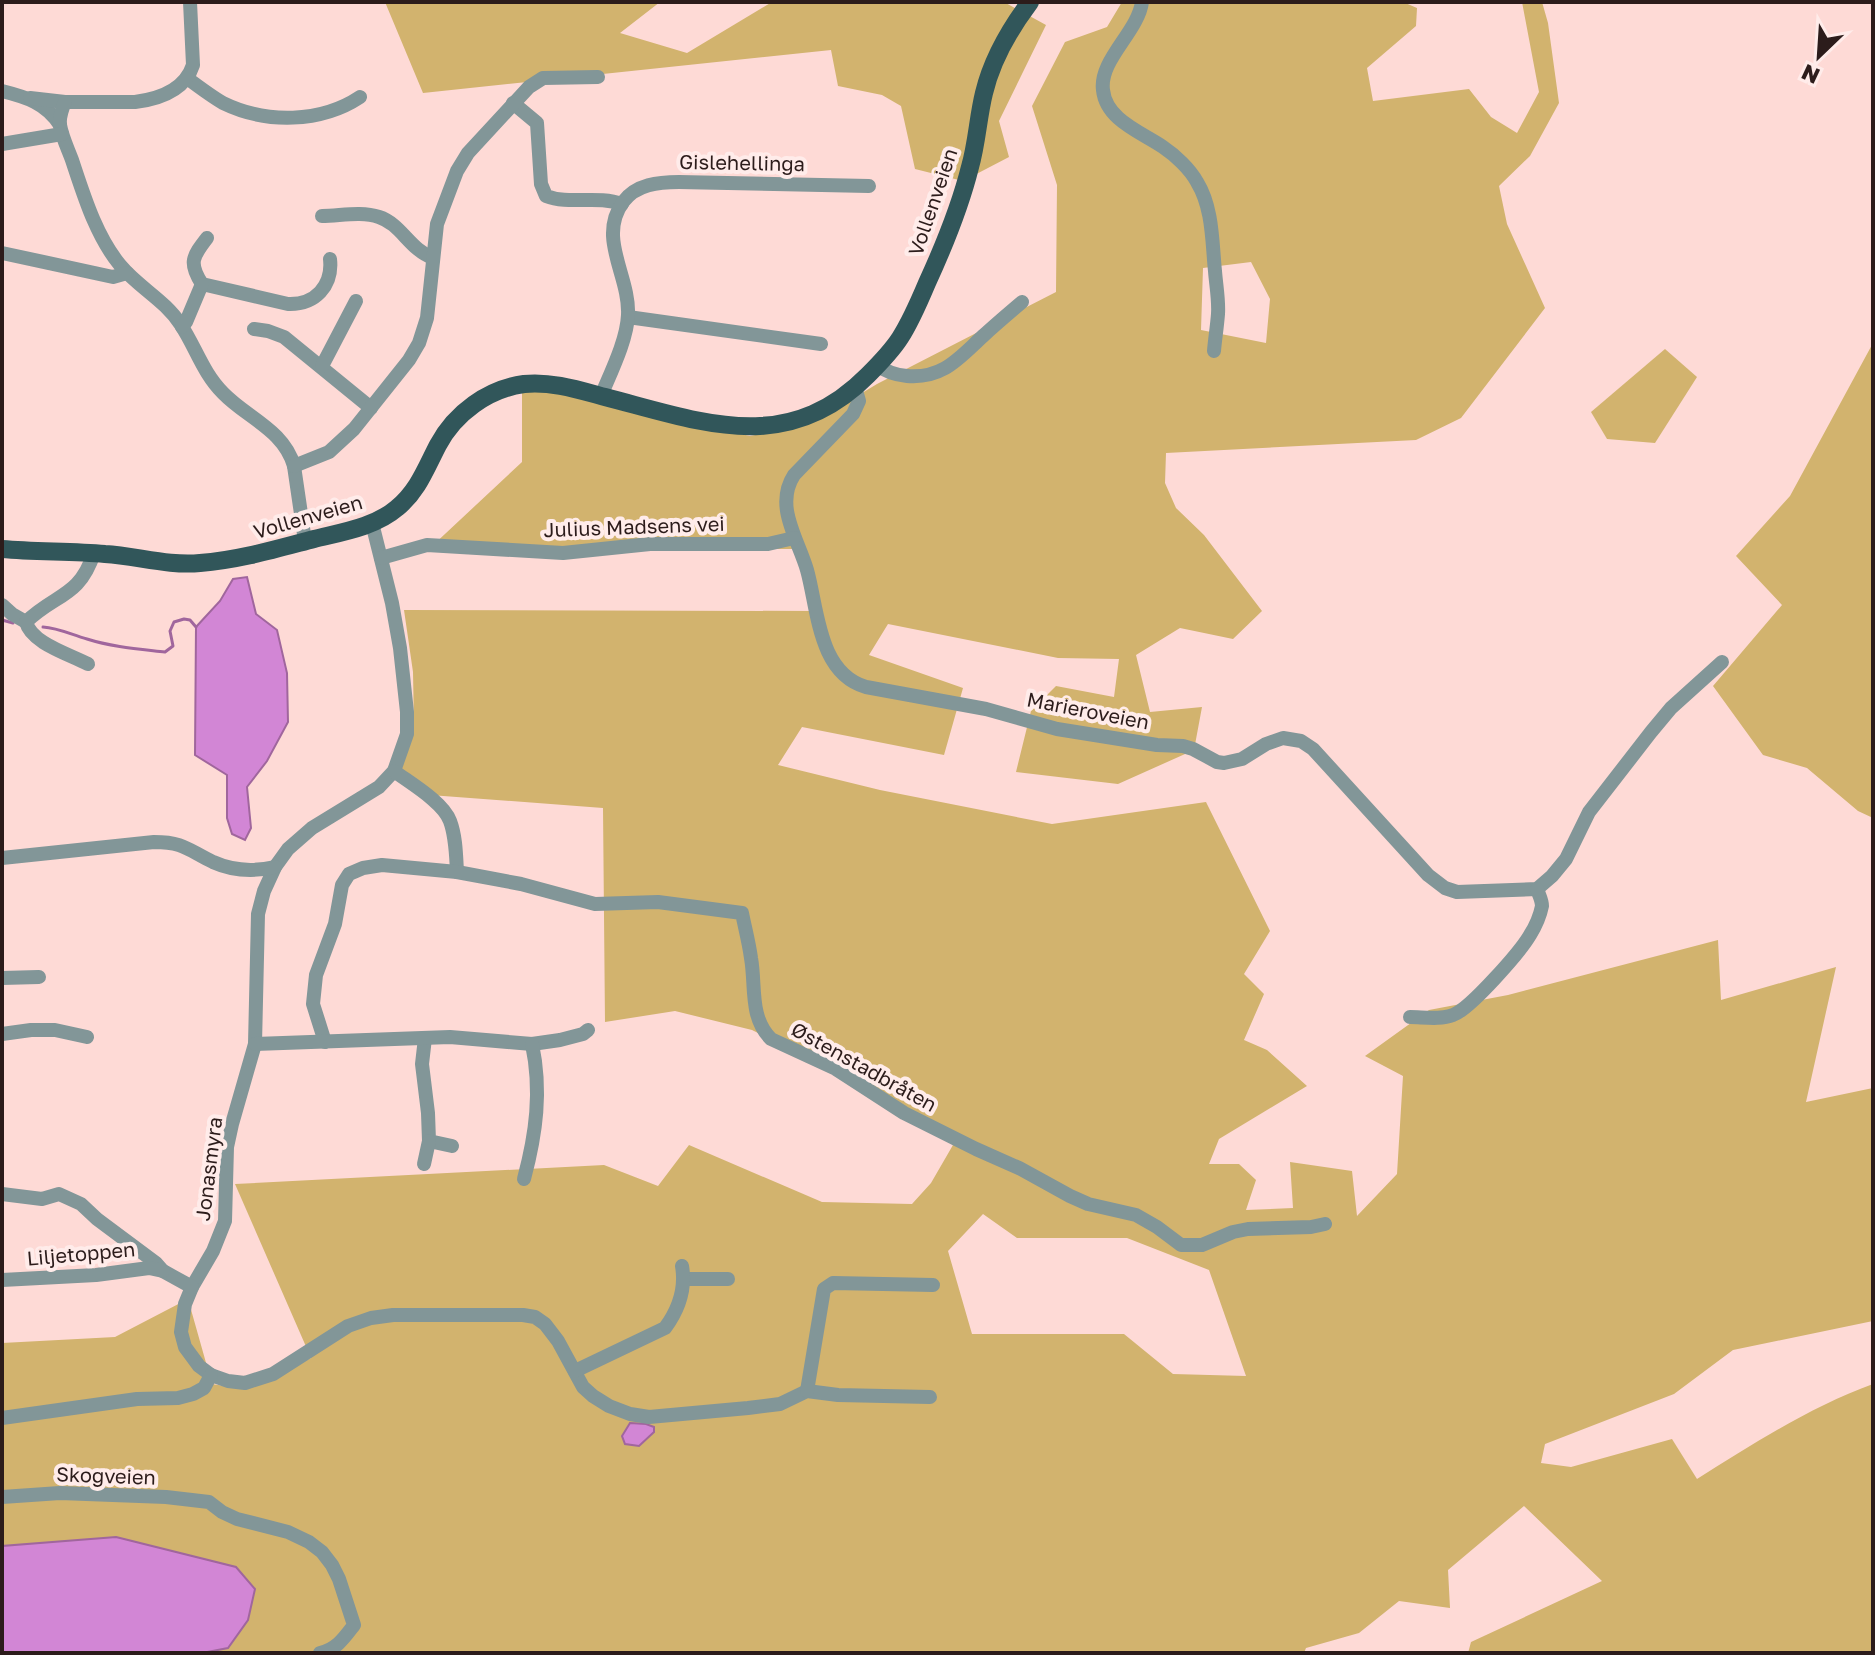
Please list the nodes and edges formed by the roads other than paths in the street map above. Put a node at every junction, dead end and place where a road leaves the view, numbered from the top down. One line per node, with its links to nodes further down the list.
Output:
1 (190, 2): 5 (street)
2 (1030, 2): 29 (main road, Vollenveien)
3 (1142, 2): 28 (street)
4 (598, 77): 10 (street)
5 (187, 78): 7 (street); 9 (street)
6 (2, 91): 8 (street)
7 (360, 97)
8 (30, 98): 9 (street); 11 (street)
9 (65, 102): 11 (street)
10 (513, 103): 14 (street); 18 (street)
11 (61, 130): 12 (street); 20 (street)
12 (2, 144)
13 (869, 186): 14 (street, Gislehellinga)
14 (622, 204): 24 (street)
15 (322, 216): 18 (street)
16 (207, 238): 21 (street)
17 (2, 253): 20 (street)
18 (433, 258): 33 (street)
19 (330, 259): 21 (street)
20 (127, 273): 25 (street)
21 (202, 284): 25 (street)
22 (356, 301): 30 (street)
23 (1022, 302): 29 (street)
24 (628, 317): 27 (street); 32 (street)
25 (182, 327): 34 (street)
26 (254, 329): 30 (street)
27 (821, 344)
28 (1214, 351)
29 (877, 365): 31 (main road, Vollenveien)
30 (322, 366): 33 (street)
31 (855, 387): 32 (main road, Vollenveien); 36 (street, Marieroveien)
32 (601, 396): 35 (main road, Vollenveien)
33 (371, 408): 34 (street)
34 (294, 466): 37 (street)
35 (372, 523): 37 (main road, Vollenveien); 40 (street)
36 (794, 538): 40 (street, Julius Madsens vei); 49 (street, Marieroveien)
37 (305, 541): 39 (main road, Vollenveien)
38 (2, 549): 39 (main road, Vollenveien)
39 (94, 553): 42 (street)
40 (381, 558): 45 (street)
41 (2, 605): 42 (street)
42 (26, 622): 44 (street)
43 (1722, 662): 49 (street)
44 (88, 664)
45 (394, 771): 47 (street, Jonasmyra); 48 (street)
46 (2, 858): 47 (street)
47 (275, 867): 58 (street, Jonasmyra)
48 (457, 872): 57 (street, Østenstadbråten); 65 (street, Østenstadbråten)
49 (1537, 889): 52 (street)
50 (39, 977): 51 (street)
51 (2, 978)
52 (1410, 1017)
53 (588, 1030): 59 (street)
54 (2, 1034): 55 (street)
55 (87, 1037)
56 (425, 1038): 57 (street); 59 (street); 60 (street)
57 (325, 1042): 58 (street)
58 (255, 1044): 70 (street, Jonasmyra)
59 (532, 1044): 63 (street)
60 (429, 1141): 61 (street); 62 (street)
61 (452, 1146)
62 (424, 1164)
63 (524, 1179)
64 (2, 1194): 66 (street)
65 (1325, 1224)
66 (163, 1271): 68 (street, Liljetoppen); 70 (street)
67 (728, 1279): 71 (street)
68 (2, 1280)
69 (933, 1285): 73 (street)
70 (192, 1287): 72 (street, Jonasmyra)
71 (575, 1371): 72 (street); 73 (street)
72 (211, 1375): 75 (street)
73 (807, 1391): 74 (street)
74 (930, 1397)
75 (2, 1418)
76 (2, 1497): 77 (street, Skogveien)
77 (320, 1653)

